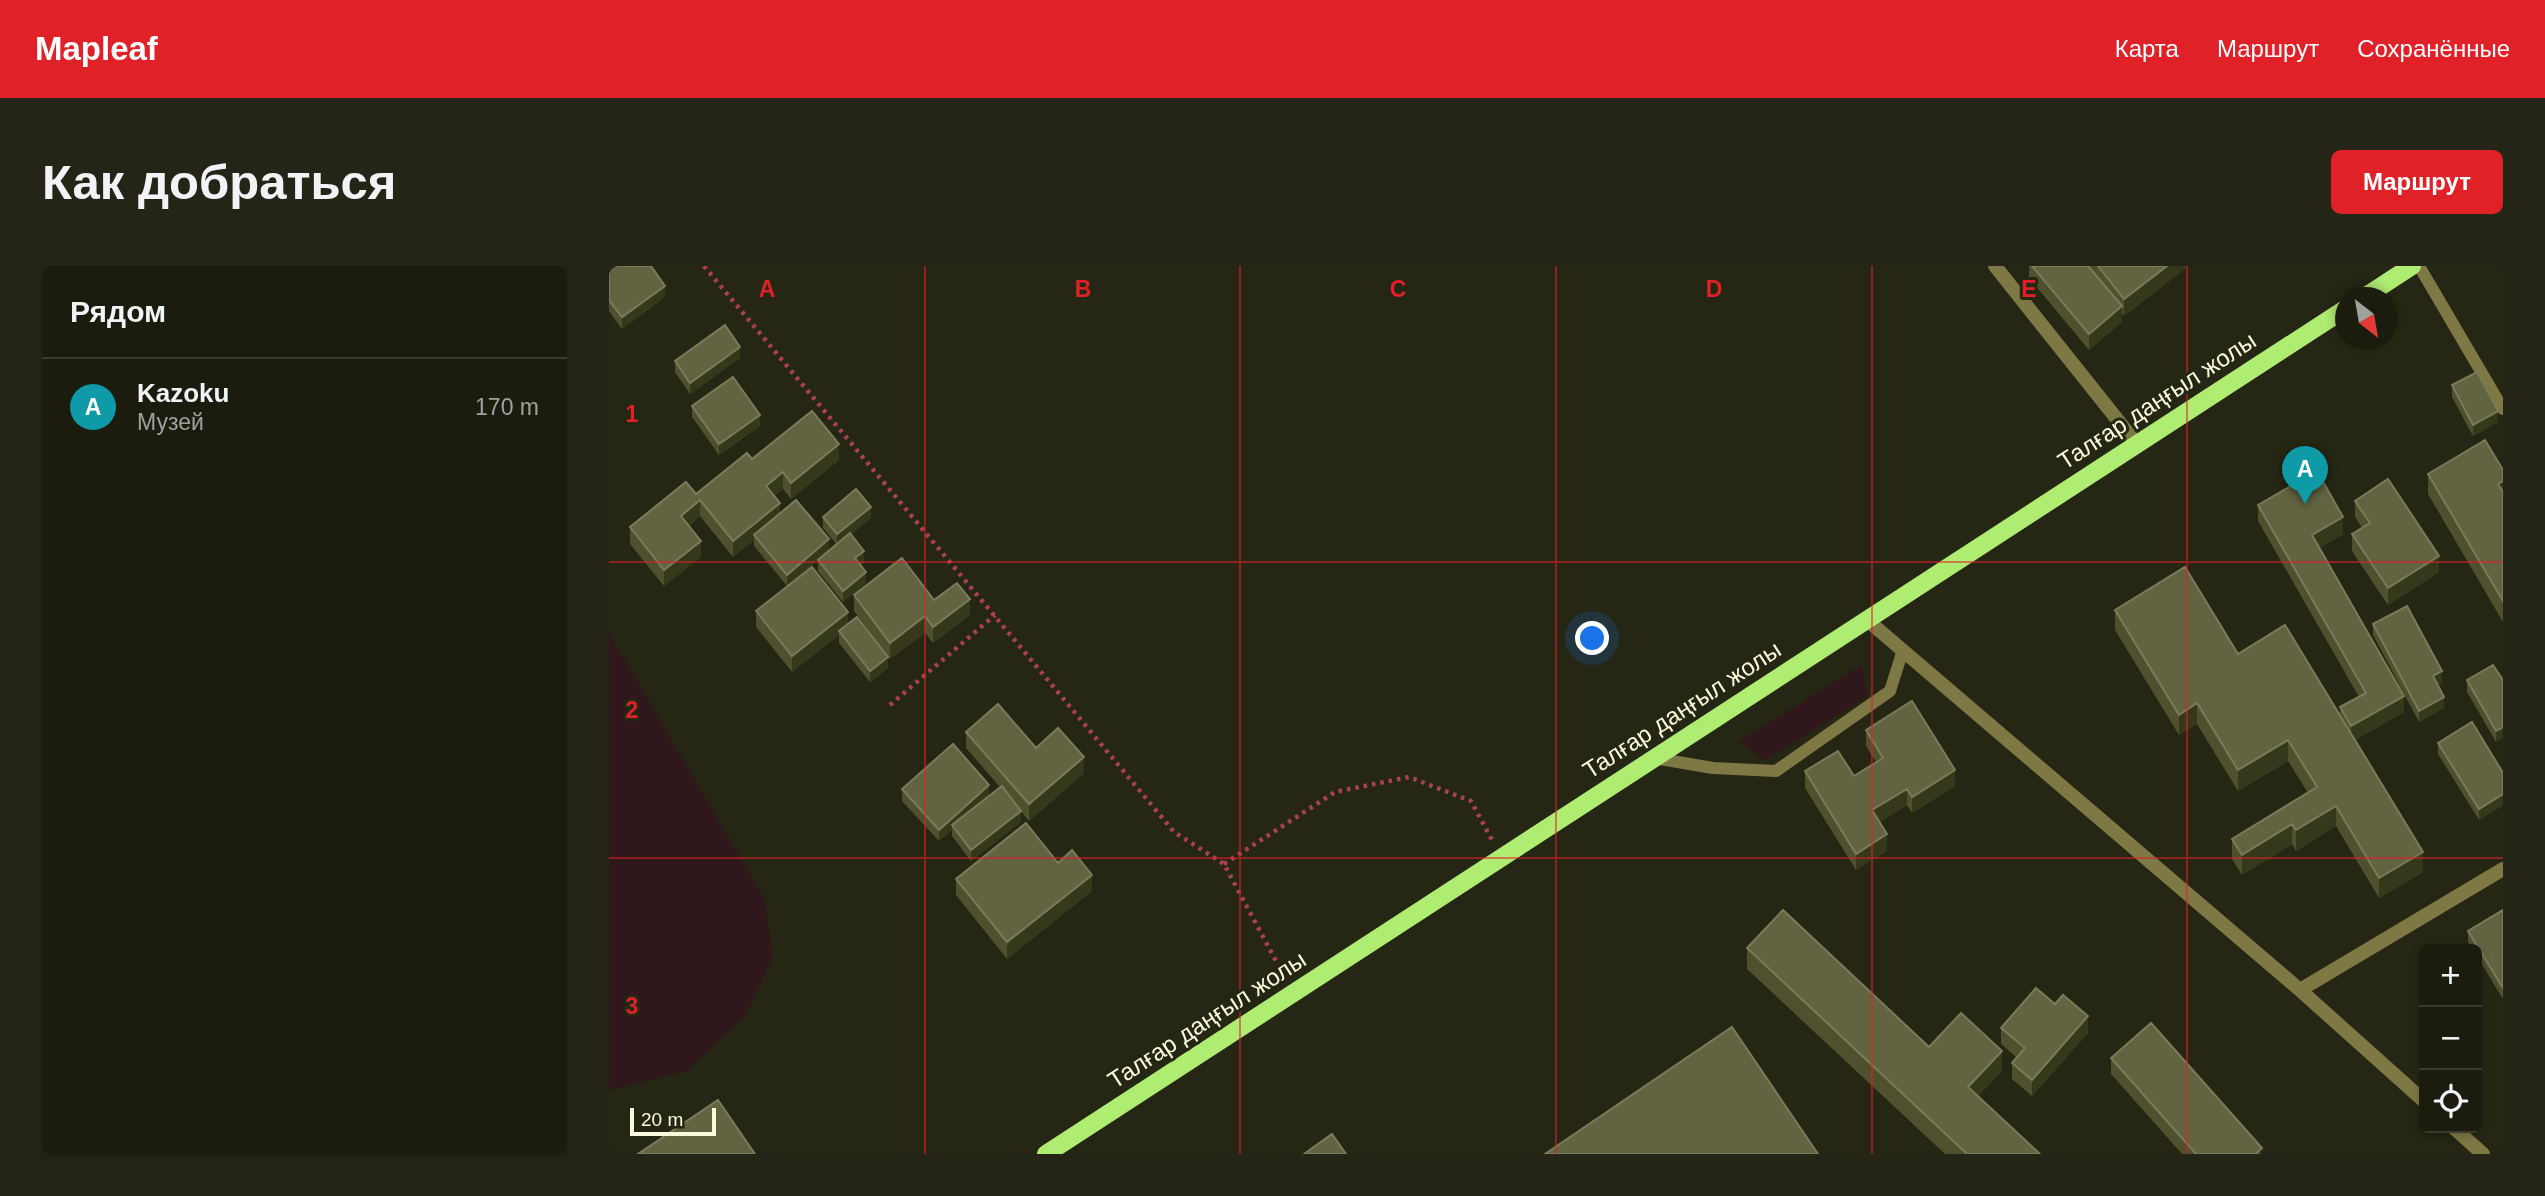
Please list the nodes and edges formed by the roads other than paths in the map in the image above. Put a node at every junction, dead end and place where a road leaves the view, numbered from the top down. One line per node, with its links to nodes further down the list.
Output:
1 (1996, 266): 7 (street)
2 (2412, 266): 4 (main road)
3 (2419, 266): 6 (lane)
4 (2380, 287)
5 (2335, 316): 7 (main road, Талғар даңғыл жолы)
6 (2503, 409)
7 (2136, 443): 8 (main road, Талғар даңғыл жолы)
8 (1866, 619): 9 (street); 10 (main road, Талғар даңғыл жолы)
9 (1903, 650): 10 (lane); 12 (street)
10 (1653, 758): 15 (main road, Талғар даңғыл жолы)
11 (2503, 869): 12 (street)
12 (2300, 990): 13 (street)
13 (2419, 1097)
14 (2460, 1133): 16 (street)
15 (1047, 1154)
16 (2483, 1154)

